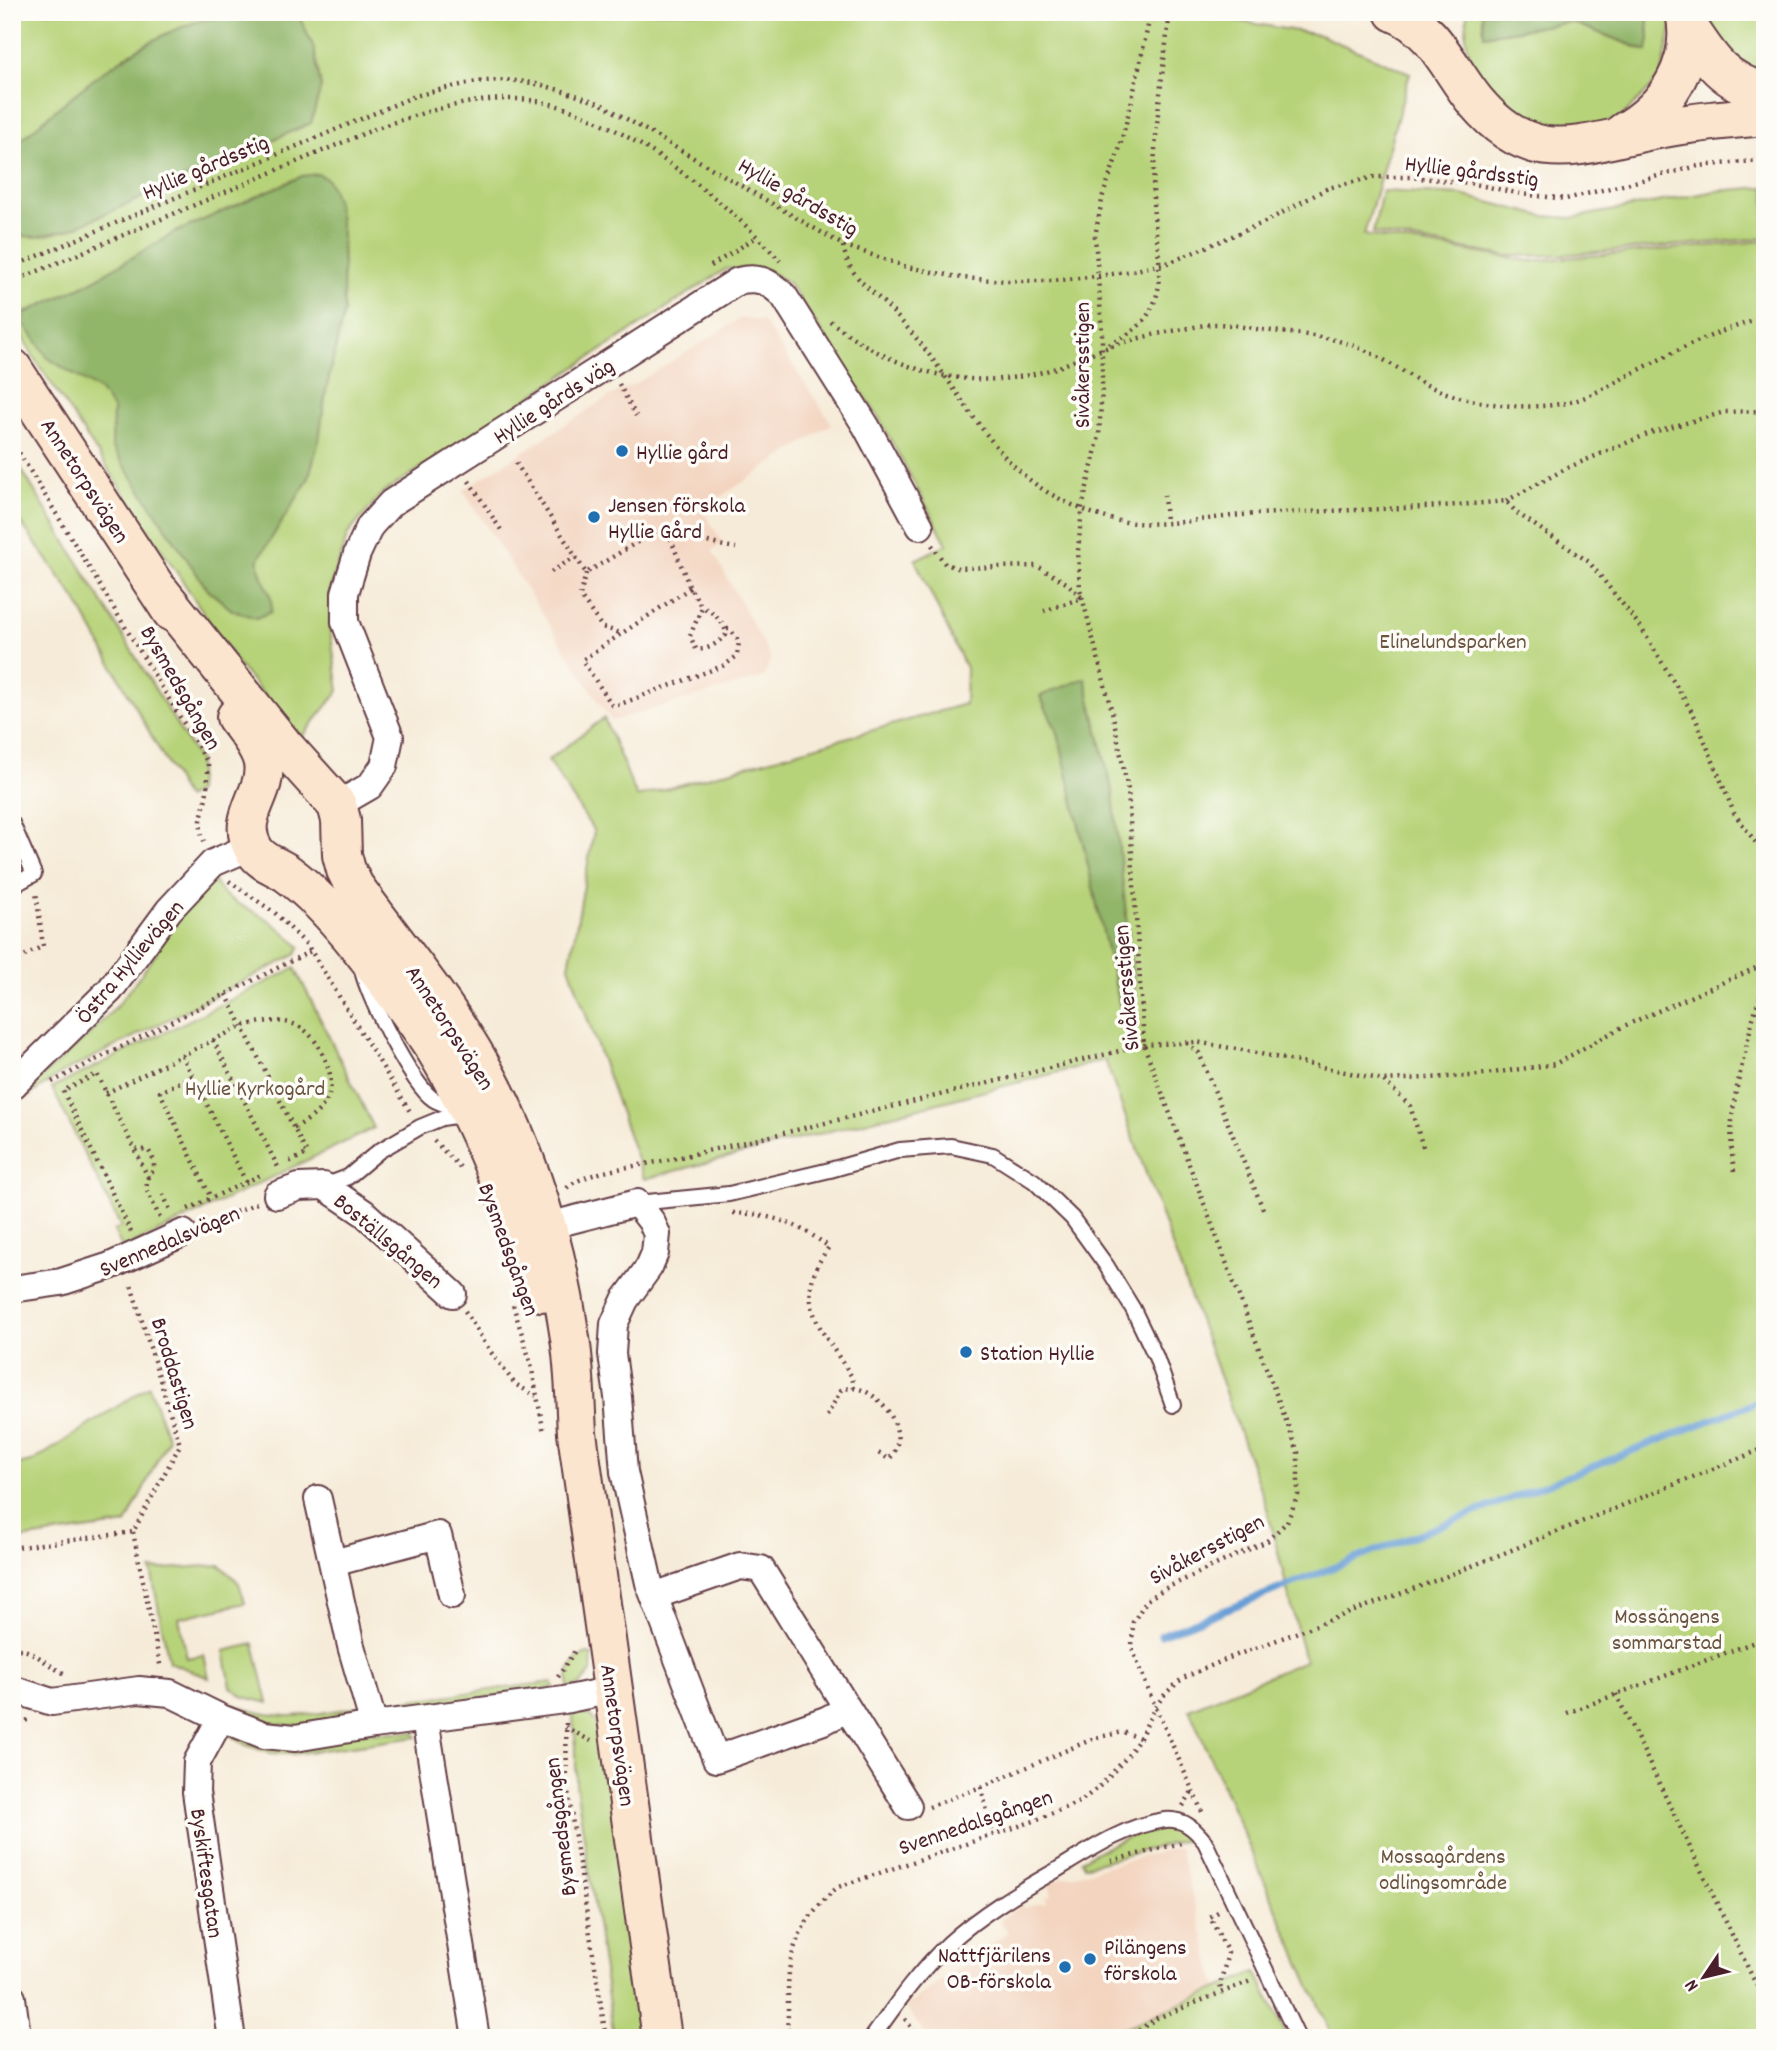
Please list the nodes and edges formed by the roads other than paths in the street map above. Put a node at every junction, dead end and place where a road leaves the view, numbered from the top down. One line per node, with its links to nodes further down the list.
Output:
1 (1394, 12): 4 (main road)
2 (1450, 12): 4 (main road)
3 (1686, 19): 5 (main road); 7 (main road)
4 (1458, 74): 7 (main road)
5 (1765, 93)
6 (1765, 116): 7 (main road)
7 (1616, 136)
8 (12, 368): 10 (main road, Annetorpsvägen)
9 (920, 526): 12 (street, Hyllie gårds väg)
10 (160, 592): 11 (main road, Annetorpsvägen); 12 (main road, Annetorpsvägen)
11 (254, 802): 12 (main road); 14 (main road, Annetorpsvägen)
12 (331, 808): 15 (main road); 23 (main road, Annetorpsvägen)
13 (12, 823): 16 (lane)
14 (252, 846): 15 (main road, Annetorpsvägen); 17 (street, Östra Hyllievägen)
15 (286, 872): 18 (main road, Annetorpsvägen)
16 (12, 886)
17 (12, 1086)
18 (469, 1114): 19 (lane); 23 (main road, Annetorpsvägen)
19 (324, 1186): 20 (street); 25 (street, Boställsgången)
20 (278, 1195)
21 (637, 1203): 23 (street); 26 (lane); 30 (street)
22 (177, 1222): 24 (street, Svennedalsvägen)
23 (535, 1232): 32 (main road, Annetorpsvägen)
24 (12, 1289)
25 (453, 1294)
26 (1173, 1405)
27 (318, 1499): 28 (street)
28 (333, 1563): 29 (street); 36 (street)
29 (452, 1595)
30 (654, 1596): 33 (street); 33 (street)
31 (12, 1689): 34 (street)
32 (612, 1690): 35 (street); 42 (main road, Annetorpsvägen)
33 (847, 1709): 37 (street)
34 (221, 1718): 36 (street); 39 (street, Byskiftesgatan)
35 (425, 1719): 36 (street); 41 (street)
36 (374, 1725)
37 (908, 1805)
38 (12, 1998): 40 (street)
39 (231, 2033)
40 (17, 2035)
41 (476, 2038)
42 (662, 2038)
43 (872, 2038): 44 (lane)
44 (1298, 2038)

